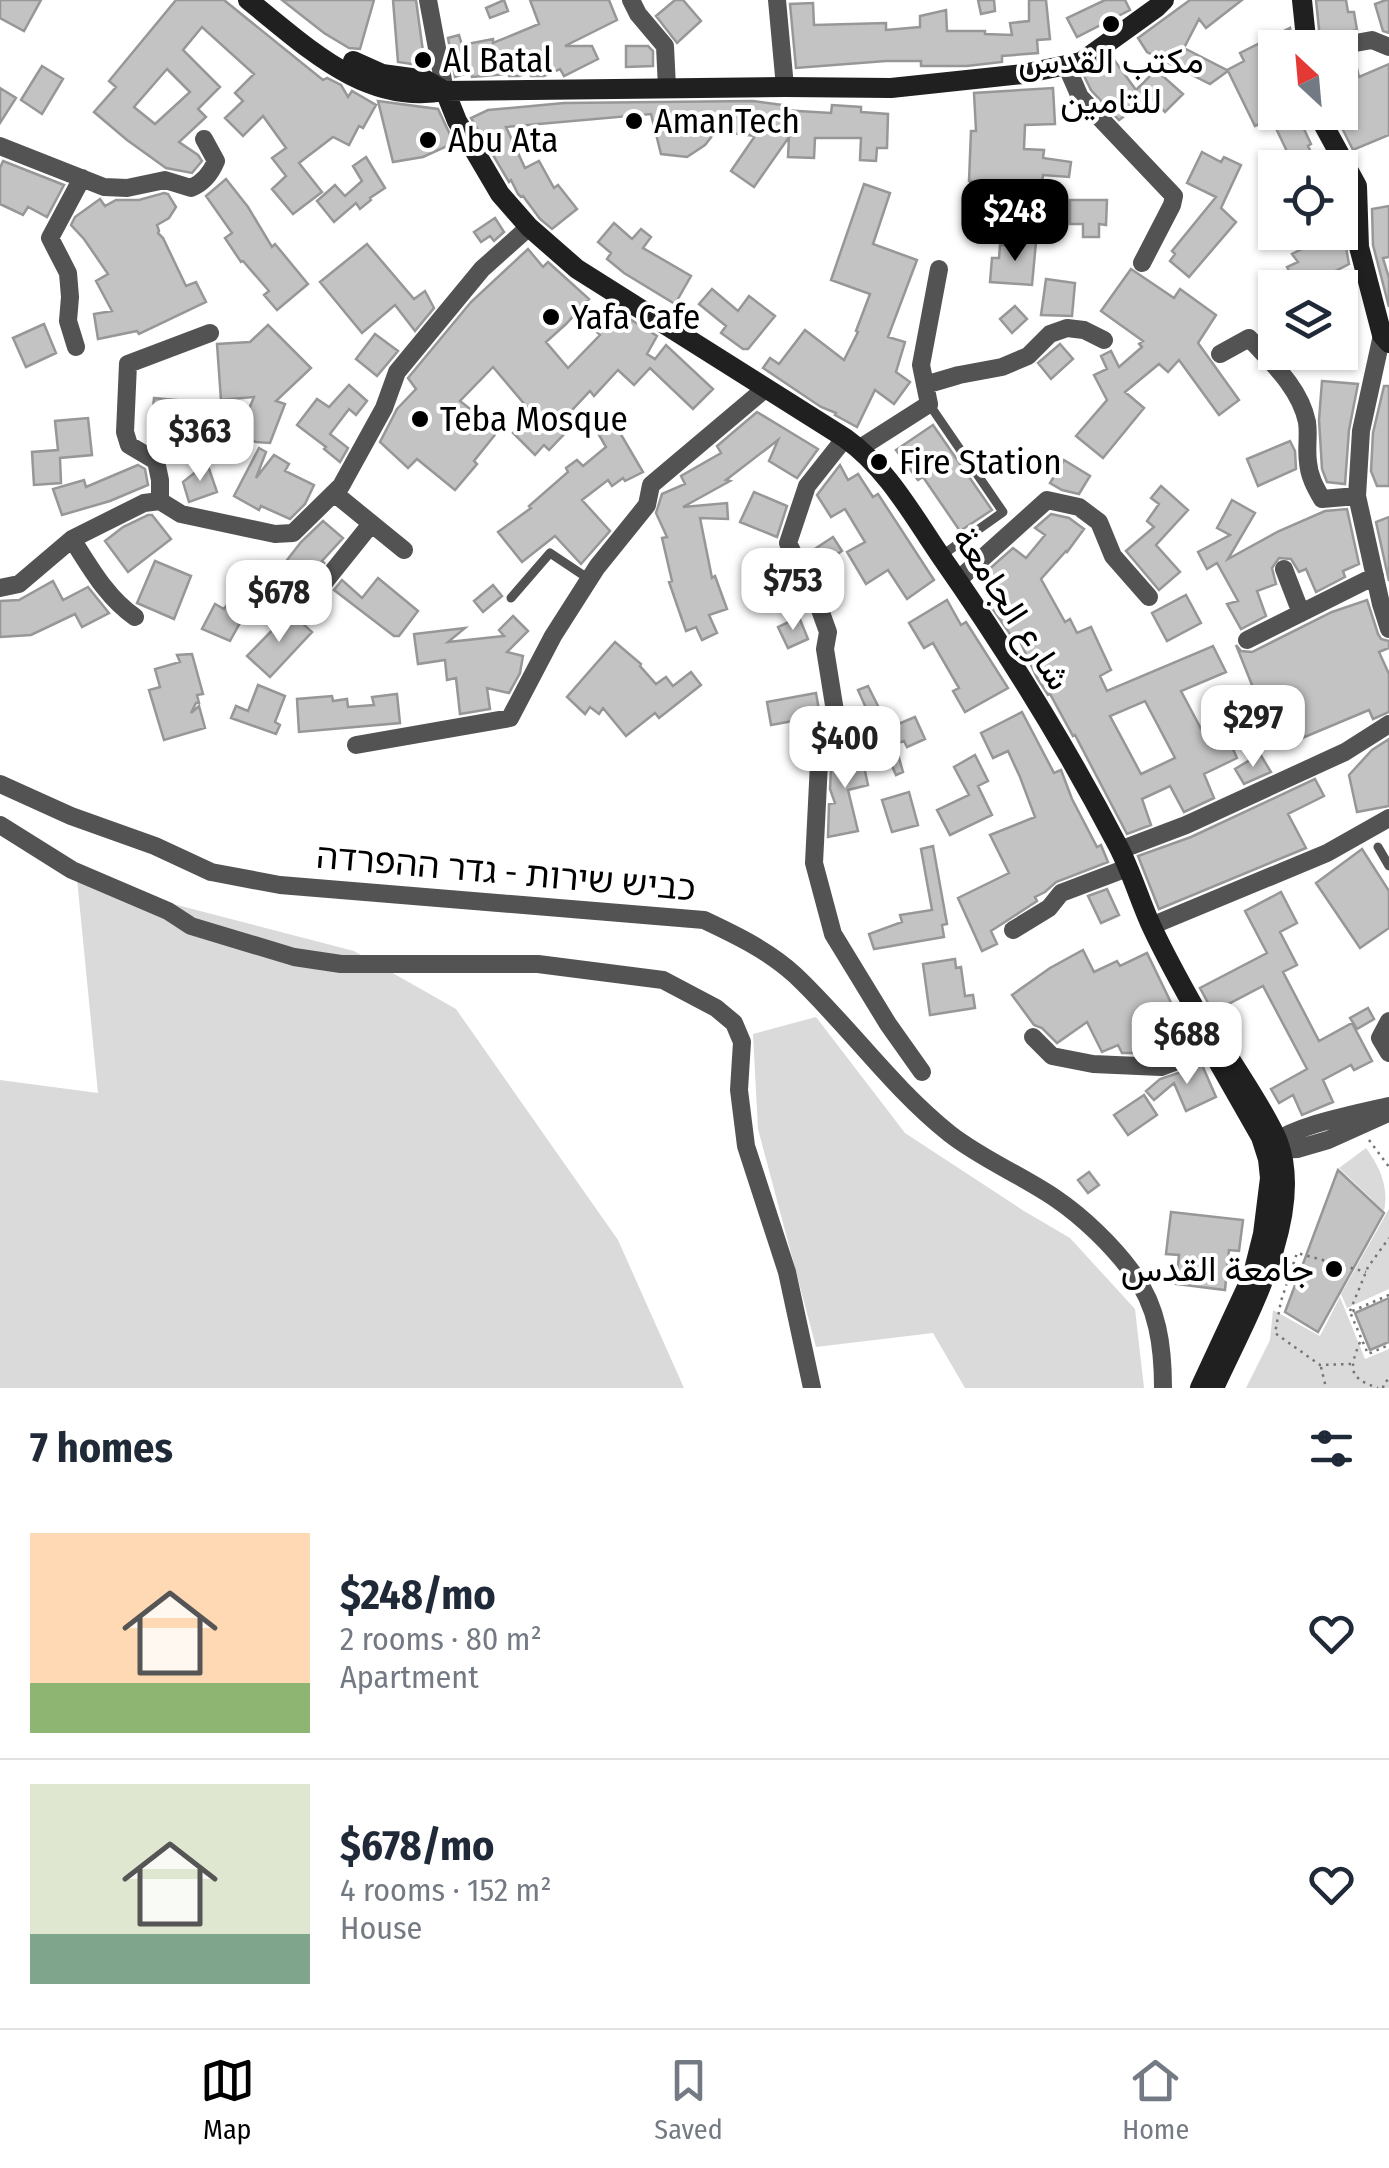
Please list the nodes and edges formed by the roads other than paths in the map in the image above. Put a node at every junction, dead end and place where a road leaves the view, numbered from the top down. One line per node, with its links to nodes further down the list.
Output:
1 (248, 0): 14 (main road)
2 (269, 0): 14 (main road)
3 (428, 0): 14 (street)
4 (631, 0): 13 (street)
5 (777, 0): 12 (street)
6 (1164, 0): 11 (main road)
7 (1302, 0): 8 (main road)
8 (1304, 30)
9 (1358, 43): 10 (street)
10 (1389, 47)
11 (1066, 65): 12 (main road); 20 (street)
12 (785, 86): 13 (main road)
13 (667, 88): 14 (main road)
14 (445, 90): 19 (main road, شارع الجامعة)
15 (1326, 130): 23 (main road)
16 (204, 139): 18 (street)
17 (0, 146): 18 (street)
18 (82, 178): 25 (street)
19 (529, 227): 28 (main road, شارع الجامعة); 31 (street)
20 (1142, 262)
21 (939, 269): 27 (street)
22 (210, 333): 33 (street)
23 (1386, 339): 32 (street)
24 (1104, 340): 27 (street)
25 (76, 347)
26 (1220, 354): 32 (street)
27 (925, 385): 29 (street)
28 (766, 388): 30 (main road, شارع الجامعة); 40 (street)
29 (929, 404): 30 (street); 37 (lane)
30 (853, 443): 37 (main road, شارع الجامعة); 64 (street)
31 (334, 493): 33 (street); 34 (street)
32 (1357, 496): 39 (street)
33 (160, 501): 35 (street)
34 (371, 524): 36 (street); 45 (street)
35 (72, 539): 42 (street); 47 (street)
36 (404, 550)
37 (941, 556): 41 (main road, شارع الجامعة)
38 (1284, 569): 46 (street)
39 (1375, 576): 46 (street); 48 (street)
40 (589, 578): 44 (lane); 51 (street)
41 (958, 580): 43 (street); 56 (main road, شارع الجامعة)
42 (0, 588)
43 (1149, 597)
44 (511, 598)
45 (302, 610)
46 (1302, 613): 49 (street)
47 (135, 618)
48 (1389, 629)
49 (1247, 640)
50 (1389, 724): 56 (street)
51 (356, 744)
52 (0, 784): 68 (street, כביש שירות - גדר ההפרדה)
53 (1389, 818): 58 (street)
54 (0, 825): 67 (street)
55 (1378, 847): 57 (lane)
56 (1124, 859): 58 (main road, شارع الجامعة); 59 (street)
57 (1389, 866)
58 (1152, 926): 62 (main road, شارع الجامعة)
59 (1013, 930)
60 (1389, 1020): 63 (street)
61 (1032, 1037): 62 (street)
62 (1214, 1044): 66 (main road, شارع الجامعة)
63 (1389, 1053)
64 (922, 1072)
65 (1389, 1109): 66 (street)
66 (1274, 1147): 69 (main road, شارع الجامعة); 70 (main road, شارع الجامعة)
67 (812, 1388)
68 (1163, 1388)
69 (1200, 1388)
70 (1214, 1388)

